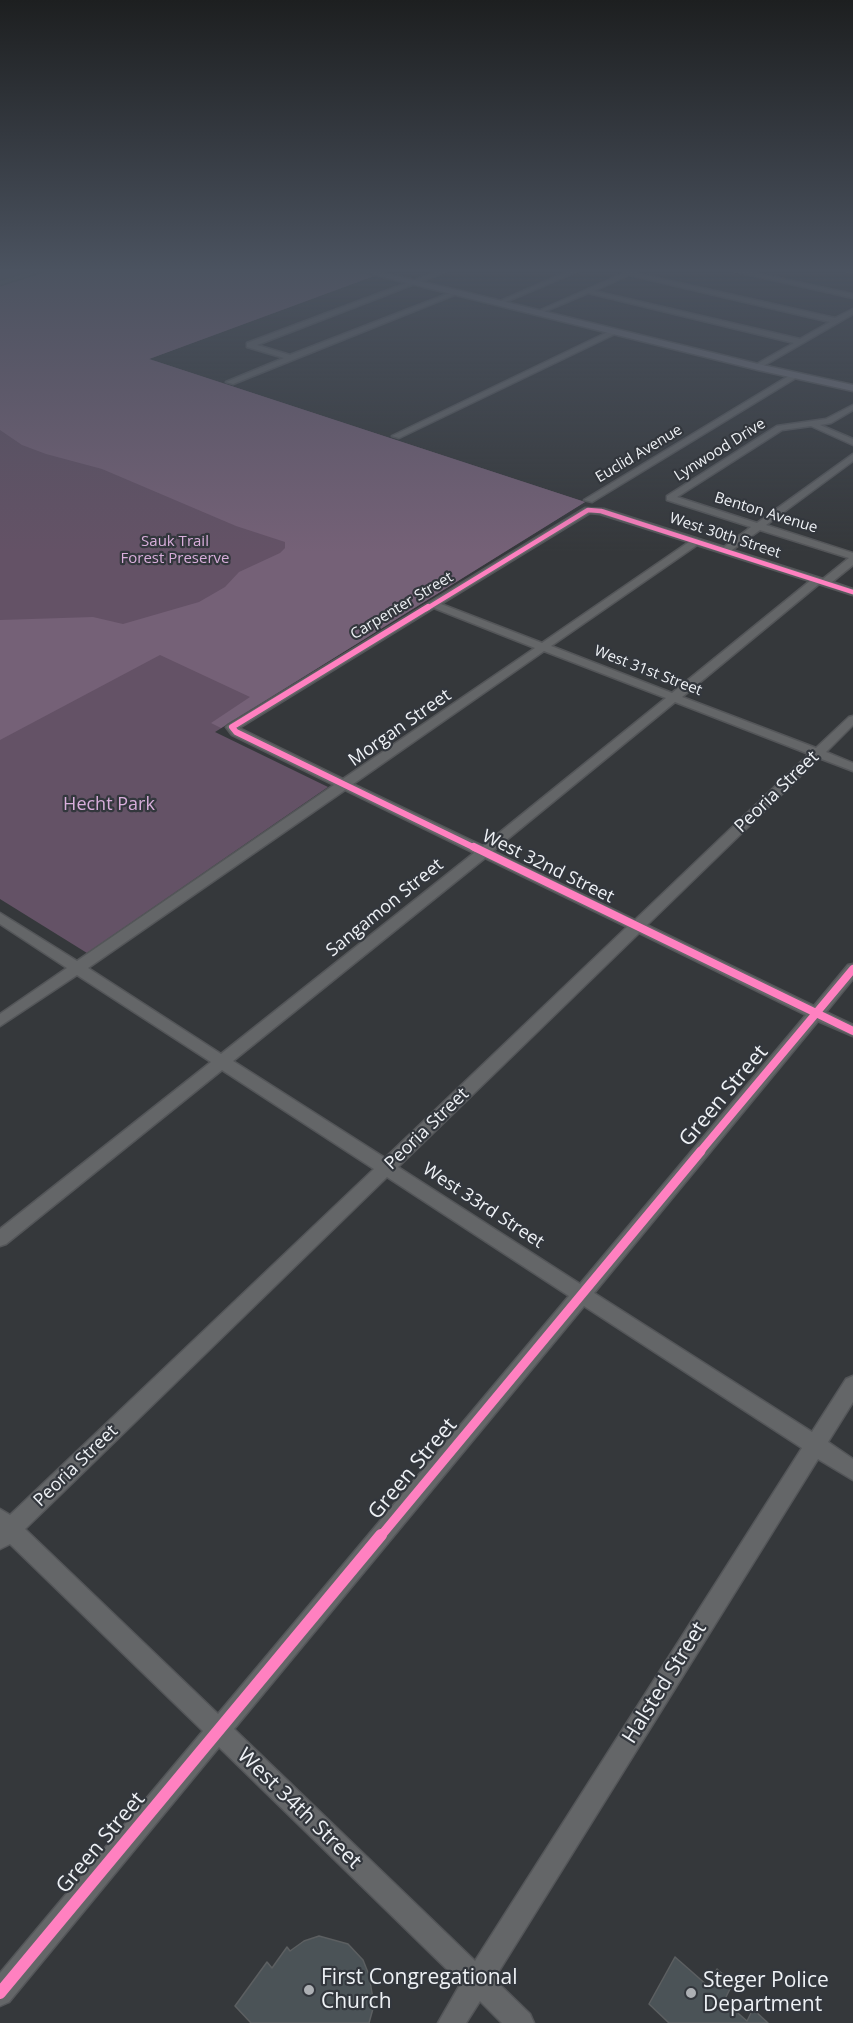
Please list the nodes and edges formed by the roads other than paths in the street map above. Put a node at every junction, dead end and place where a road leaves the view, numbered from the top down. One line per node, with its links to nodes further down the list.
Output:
1 (277, 363): 7 (street)
2 (549, 363): 11 (street)
3 (743, 363): 5 (main road)
4 (764, 363): 5 (street)
5 (758, 367): 6 (main road)
6 (795, 376): 8 (main road); 15 (street, Euclid Avenue)
7 (230, 382)
8 (853, 388)
9 (853, 407): 10 (street, Lynwood Drive)
10 (814, 425): 12 (street); 14 (street, Lynwood Drive)
11 (396, 436)
12 (853, 442)
13 (853, 457): 16 (street)
14 (670, 498): 16 (street, Benton Avenue)
15 (588, 505): 17 (street, West 30th Street); 22 (street, Carpenter Street)
16 (759, 526): 18 (street); 19 (street, Benton Avenue)
17 (697, 541): 18 (street, West 30th Street); 23 (street, Morgan Street)
18 (726, 550): 20 (street, West 30th Street)
19 (853, 558): 20 (street, Sangamon Street)
20 (822, 581): 21 (street, West 30th Street); 24 (street, Sangamon Street)
21 (853, 592)
22 (432, 604): 23 (street, West 31st Street); 26 (street, Carpenter Street)
23 (544, 647): 24 (street, West 31st Street); 29 (street, Morgan Street)
24 (673, 697): 27 (street, West 31st Street); 30 (street, Sangamon Street)
25 (853, 719): 27 (street, Peoria Street)
26 (232, 727): 29 (street, West 32nd Street)
27 (817, 753): 28 (street, West 31st Street); 32 (street, Peoria Street)
28 (853, 767)
29 (344, 785): 30 (street, West 32nd Street); 33 (street, Morgan Street)
30 (484, 852): 32 (street, West 32nd Street); 38 (street, Sangamon Street)
31 (0, 918): 33 (street, West 33rd Street)
32 (639, 927): 35 (street, West 32nd Street); 39 (street, Peoria Street)
33 (76, 969): 36 (street, Morgan Street); 38 (street, West 33rd Street)
34 (853, 969): 35 (street, Green Street)
35 (816, 1013): 37 (street, West 32nd Street); 41 (street, Green Street)
36 (0, 1022)
37 (853, 1031)
38 (222, 1062): 39 (street, West 33rd Street); 40 (street, Sangamon Street)
39 (387, 1168): 41 (street, West 33rd Street); 45 (street, Peoria Street)
40 (0, 1239)
41 (583, 1294): 43 (street, West 33rd Street); 46 (street, Green Street)
42 (853, 1385): 43 (street, Halsted Street)
43 (815, 1445): 44 (street, West 33rd Street); 47 (street, Halsted Street)
44 (853, 1470)
45 (3, 1529): 46 (street, West 34th Street)
46 (218, 1730): 47 (street, West 34th Street); 48 (street, Green Street)
47 (477, 1981): 49 (street, Halsted Street); 50 (street, West 34th Street)
48 (0, 1993)
49 (451, 2023)
50 (521, 2023)

